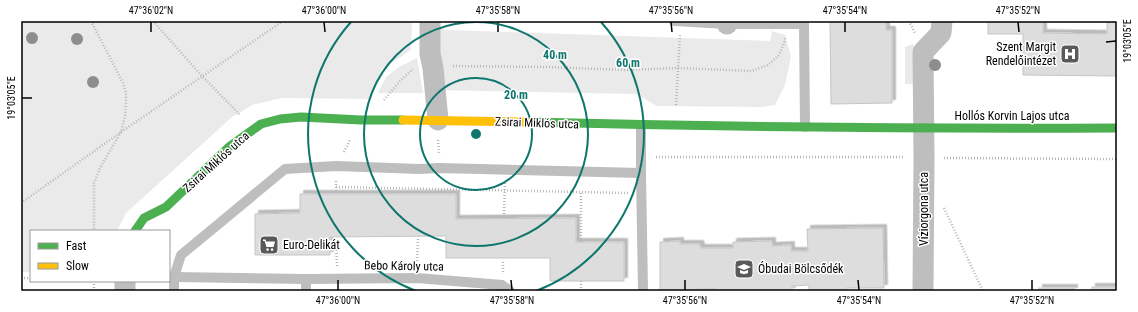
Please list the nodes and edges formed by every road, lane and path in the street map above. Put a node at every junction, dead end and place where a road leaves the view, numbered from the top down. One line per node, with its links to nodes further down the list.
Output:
1 (91, 21): 22 (path)
2 (153, 21): 13 (path)
3 (283, 21): 13 (path)
4 (430, 21): 11 (street)
5 (674, 21): 6 (lane)
6 (681, 21): 8 (lane); 12 (path)
7 (942, 21): 20 (street, Víziorgona utca)
8 (727, 22): 10 (lane)
9 (804, 23): 10 (lane); 18 (lane)
10 (785, 24): 12 (path)
11 (431, 61): 12 (path); 14 (path); 15 (street)
12 (678, 68): 17 (path)
13 (202, 76): 19 (path); 22 (path)
14 (361, 120): 15 (street, Zsirai Miklós utca); 19 (street, Zsirai Miklós utca)
15 (438, 120): 16 (street, Zsirai Miklós utca); 26 (path)
16 (641, 125): 17 (street, Zsirai Miklós utca); 23 (lane)
17 (675, 126): 18 (street, Zsirai Miklós utca)
18 (806, 127): 20 (street, Zsirai Miklós utca)
19 (253, 128): 37 (street, Zsirai Miklós utca)
20 (916, 128): 21 (street, Hollós Korvin Lajos utca); 24 (street, Víziorgona utca)
21 (1117, 128)
22 (121, 132): 33 (path); 36 (path)
23 (641, 157): 24 (path); 28 (lane)
24 (924, 157): 25 (path); 51 (street, Víziorgona utca)
25 (1117, 159)
26 (439, 168): 27 (lane); 41 (lane)
27 (506, 170): 28 (lane); 30 (path)
28 (641, 173): 32 (lane)
29 (336, 187): 30 (path)
30 (505, 191): 31 (path); 35 (path)
31 (581, 192): 32 (path); 40 (path)
32 (642, 194): 50 (lane)
33 (21, 203)
34 (944, 208): 52 (path)
35 (504, 214)
36 (94, 230)
37 (136, 230)
38 (418, 237): 43 (path)
39 (336, 241): 42 (path)
40 (581, 242)
41 (174, 277): 44 (lane, Bebo Károly utca); 46 (lane)
42 (337, 278): 43 (lane, Bebo Károly utca); 44 (lane, Bebo Károly utca)
43 (417, 278): 48 (lane, Bebo Károly utca)
44 (306, 279): 47 (lane)
45 (581, 281): 49 (path)
46 (174, 291)
47 (306, 291)
48 (510, 291)
49 (581, 291)
50 (643, 291)
51 (923, 291)
52 (983, 291)

